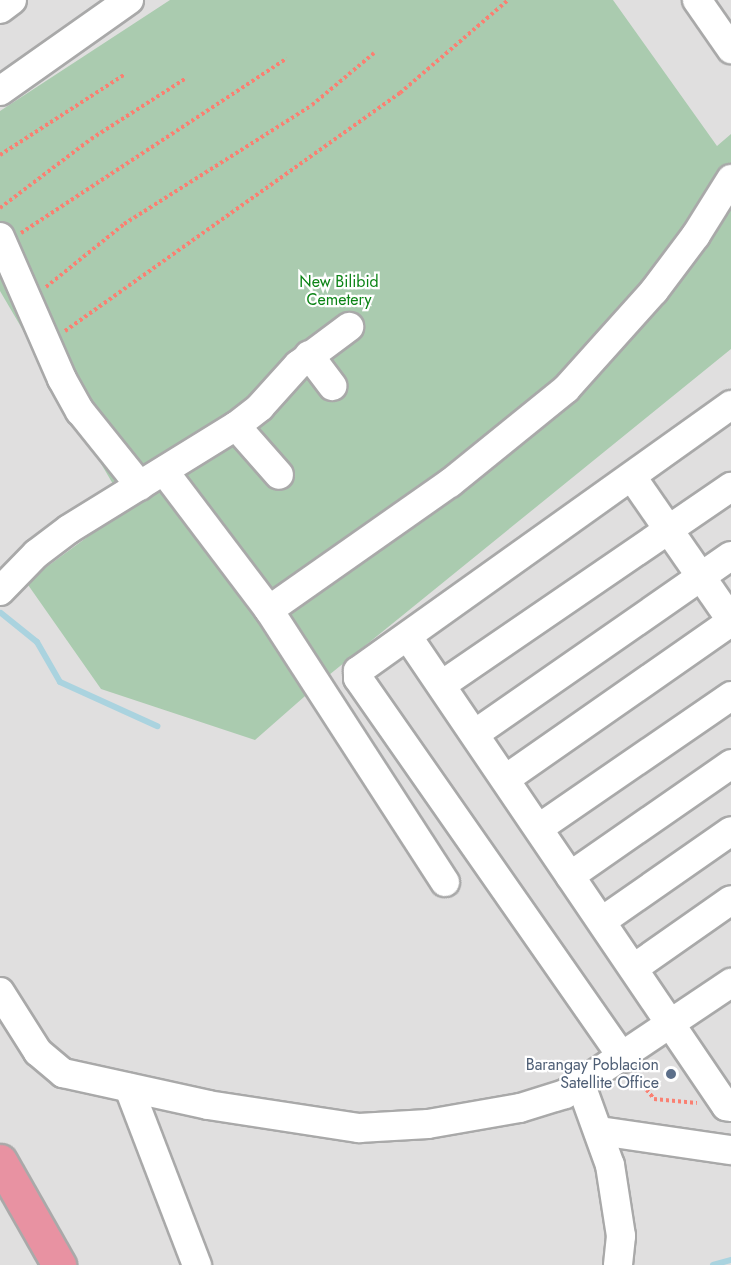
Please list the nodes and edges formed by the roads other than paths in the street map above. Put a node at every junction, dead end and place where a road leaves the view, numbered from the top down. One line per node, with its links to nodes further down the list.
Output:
1 (12, 0): 4 (street)
2 (129, 0): 6 (street)
3 (697, 0): 5 (street)
4 (0, 9)
5 (731, 49)
6 (3, 82)
7 (731, 179): 23 (street)
8 (2, 241): 17 (street)
9 (349, 327): 10 (street)
10 (309, 355): 11 (street); 13 (street)
11 (332, 386)
12 (731, 405): 16 (street)
13 (236, 426): 14 (street); 15 (street)
14 (164, 471): 17 (street); 23 (street)
15 (279, 475)
16 (632, 477): 19 (street); 25 (street)
17 (140, 486): 22 (street)
18 (731, 488): 19 (street)
19 (668, 533): 21 (street); 26 (street)
20 (731, 556): 21 (street)
21 (700, 578): 24 (street); 28 (street)
22 (0, 591)
23 (268, 610): 34 (street)
24 (731, 621): 30 (street)
25 (408, 637): 26 (street); 41 (street)
26 (443, 684): 28 (street)
27 (731, 696): 31 (street)
28 (476, 733): 30 (street)
29 (731, 764): 33 (street)
30 (507, 778): 31 (street)
31 (539, 828): 33 (street)
32 (731, 831): 36 (street)
33 (570, 876): 36 (street)
34 (445, 882)
35 (731, 900): 37 (street)
36 (603, 921): 37 (street)
37 (634, 968): 40 (street)
38 (731, 983): 40 (street)
39 (0, 992): 43 (street)
40 (671, 1023): 41 (street); 44 (street)
41 (623, 1058): 42 (street)
42 (581, 1085): 43 (street); 45 (street)
43 (129, 1088): 49 (street)
44 (728, 1106)
45 (600, 1131): 46 (street); 50 (street)
46 (731, 1150)
47 (0, 1161): 48 (highway)
48 (59, 1265)
49 (197, 1265)
50 (618, 1265)

